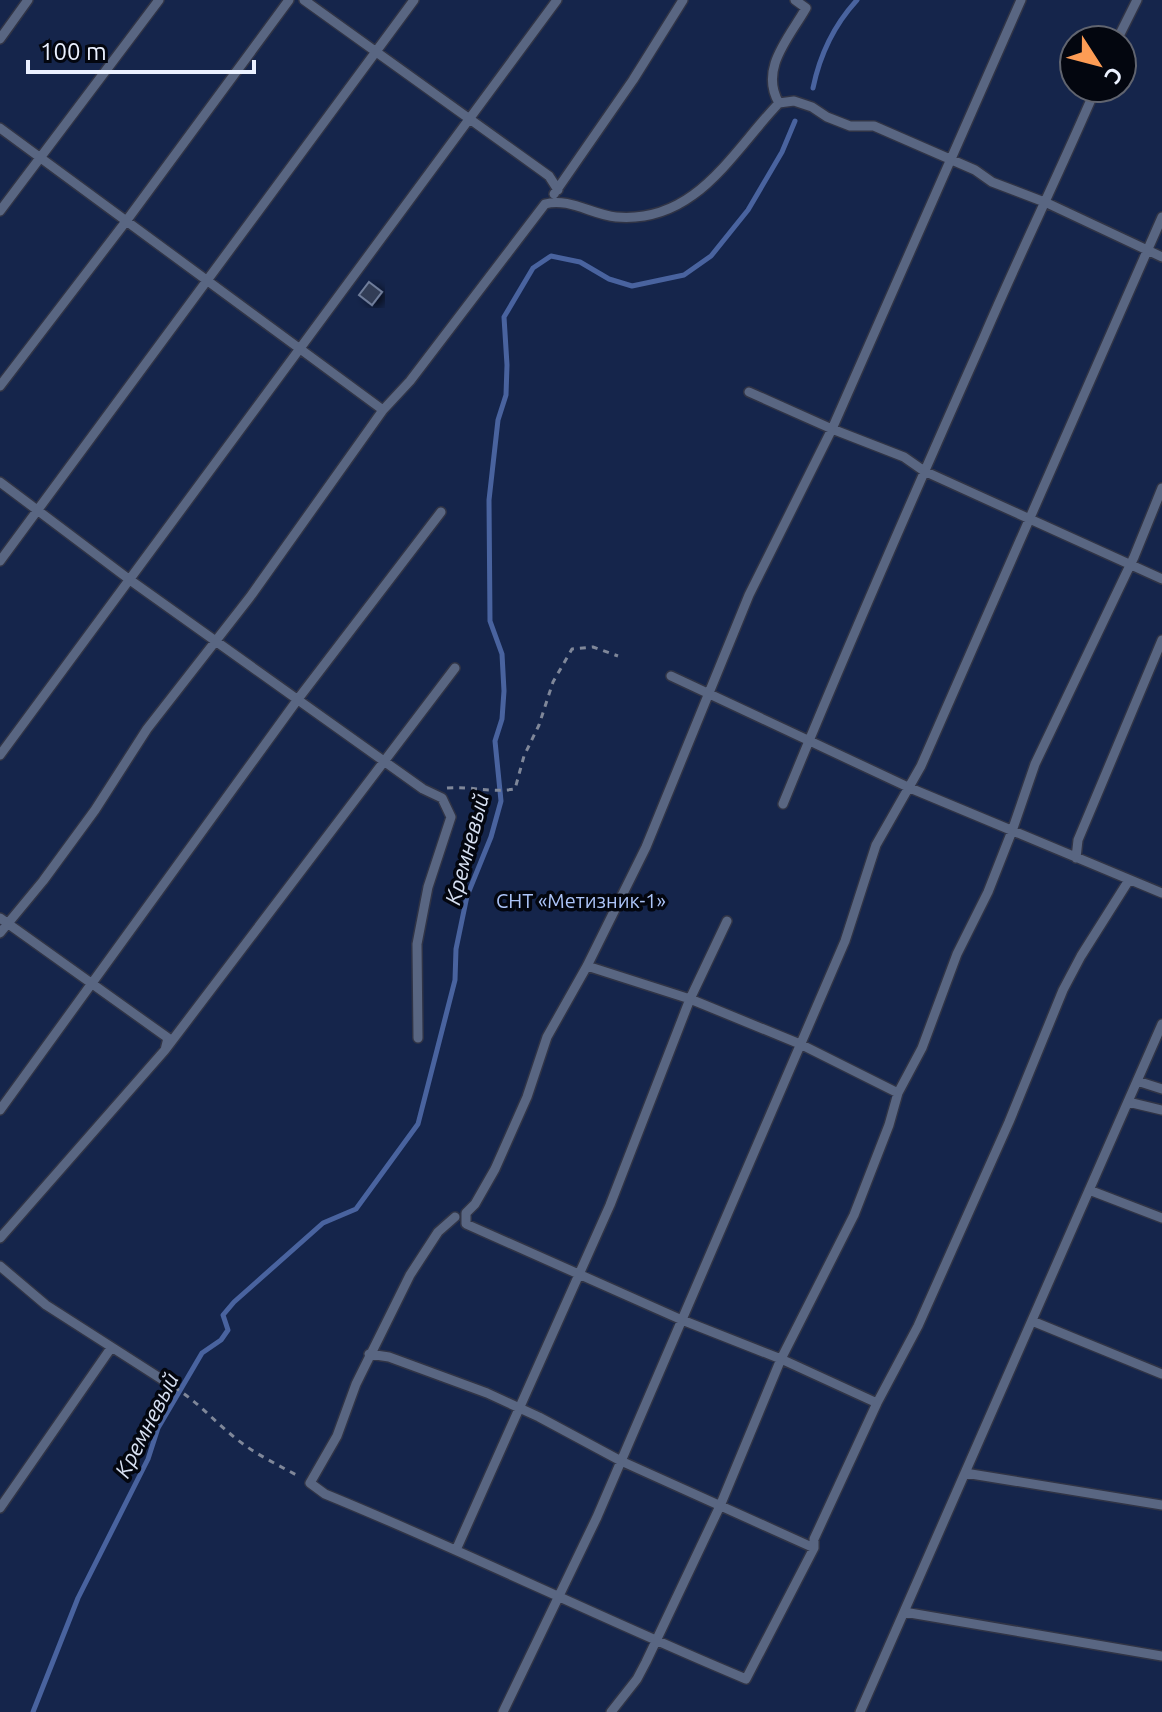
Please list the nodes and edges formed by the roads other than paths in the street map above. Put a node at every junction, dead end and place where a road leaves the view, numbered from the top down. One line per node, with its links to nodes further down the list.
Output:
1 (28, 0): 12 (lane)
2 (159, 0): 18 (lane)
3 (289, 0): 25 (lane)
4 (304, 0): 13 (lane)
5 (414, 0): 13 (lane)
6 (557, 0): 16 (lane)
7 (683, 0): 20 (lane)
8 (795, 0): 14 (lane)
9 (1021, 0): 19 (lane)
10 (1137, 0): 11 (lane)
11 (1125, 24)
12 (0, 39)
13 (375, 53): 16 (lane); 28 (lane)
14 (779, 103): 19 (lane); 22 (lane)
15 (1089, 104): 21 (lane)
16 (471, 119): 20 (lane); 29 (lane)
17 (0, 128): 18 (lane)
18 (41, 158): 23 (lane); 25 (lane)
19 (951, 159): 21 (lane); 33 (lane)
20 (558, 190): 22 (lane)
21 (1047, 203): 26 (lane); 34 (lane)
22 (545, 204): 32 (lane)
23 (0, 211)
24 (1162, 217): 26 (lane)
25 (127, 220): 28 (lane); 30 (lane)
26 (1146, 250): 27 (lane); 39 (lane)
27 (1162, 257)
28 (208, 281): 29 (lane); 37 (lane)
29 (301, 350): 32 (lane); 43 (lane)
30 (0, 386)
31 (749, 392): 33 (lane)
32 (383, 410): 44 (lane)
33 (832, 429): 34 (lane); 48 (lane)
34 (924, 471): 39 (lane); 50 (lane)
35 (0, 482): 37 (lane)
36 (1162, 488): 41 (lane)
37 (38, 511): 40 (lane); 43 (lane)
38 (441, 512): 49 (lane)
39 (1029, 518): 41 (lane); 53 (lane)
40 (0, 561)
41 (1131, 564): 42 (lane); 55 (lane)
42 (1162, 579)
43 (130, 580): 44 (lane); 51 (lane)
44 (215, 640): 49 (lane); 59 (lane)
45 (1162, 640): 56 (lane)
46 (455, 668): 52 (lane)
47 (671, 676): 48 (lane)
48 (708, 694): 50 (lane); 62 (lane)
49 (298, 699): 52 (lane); 63 (lane)
50 (809, 741): 53 (lane); 54 (lane)
51 (0, 755)
52 (385, 760): 66 (lane); 68 (lane)
53 (910, 788): 55 (lane); 67 (lane)
54 (783, 804)
55 (1012, 831): 56 (lane); 71 (lane)
56 (1076, 858): 57 (lane)
57 (1129, 880): 58 (lane); 88 (lane)
58 (1162, 893)
59 (4, 921): 61 (lane); 63 (lane)
60 (727, 921): 64 (lane)
61 (0, 933)
62 (587, 966): 64 (lane); 80 (lane)
63 (92, 984): 68 (lane); 73 (lane)
64 (690, 999): 67 (lane); 80 (lane)
65 (1162, 1024): 69 (lane)
66 (418, 1038)
67 (800, 1044): 71 (lane); 81 (lane)
68 (165, 1050): 78 (lane)
69 (1137, 1081): 70 (lane); 72 (lane)
70 (1162, 1089)
71 (898, 1093): 85 (lane)
72 (1128, 1102): 74 (lane); 75 (lane)
73 (0, 1110)
74 (1162, 1110)
75 (1089, 1190): 77 (lane); 82 (lane)
76 (455, 1217): 84 (lane)
77 (1162, 1218)
78 (0, 1238)
79 (0, 1266): 83 (lane)
80 (579, 1274): 81 (lane); 89 (lane)
81 (682, 1320): 85 (lane); 90 (lane)
82 (1032, 1321): 86 (lane); 91 (lane)
83 (111, 1348): 87 (lane); 94 (lane)
84 (369, 1354): 89 (lane); 96 (lane)
85 (781, 1359): 88 (lane); 93 (lane)
86 (1162, 1374)
87 (163, 1380)
88 (877, 1403): 95 (lane)
89 (520, 1408): 90 (lane); 96 (lane)
90 (621, 1461): 93 (lane); 97 (lane)
91 (965, 1473): 92 (lane); 98 (lane)
92 (1162, 1505)
93 (720, 1506): 95 (lane); 99 (lane)
94 (0, 1508)
95 (814, 1548): 99 (lane)
96 (456, 1550): 97 (lane)
97 (559, 1595): 99 (lane); 101 (lane)
98 (904, 1612): 100 (lane); 103 (lane)
99 (655, 1642): 102 (lane)
100 (1162, 1656)
101 (503, 1712)
102 (611, 1712)
103 (860, 1712)

